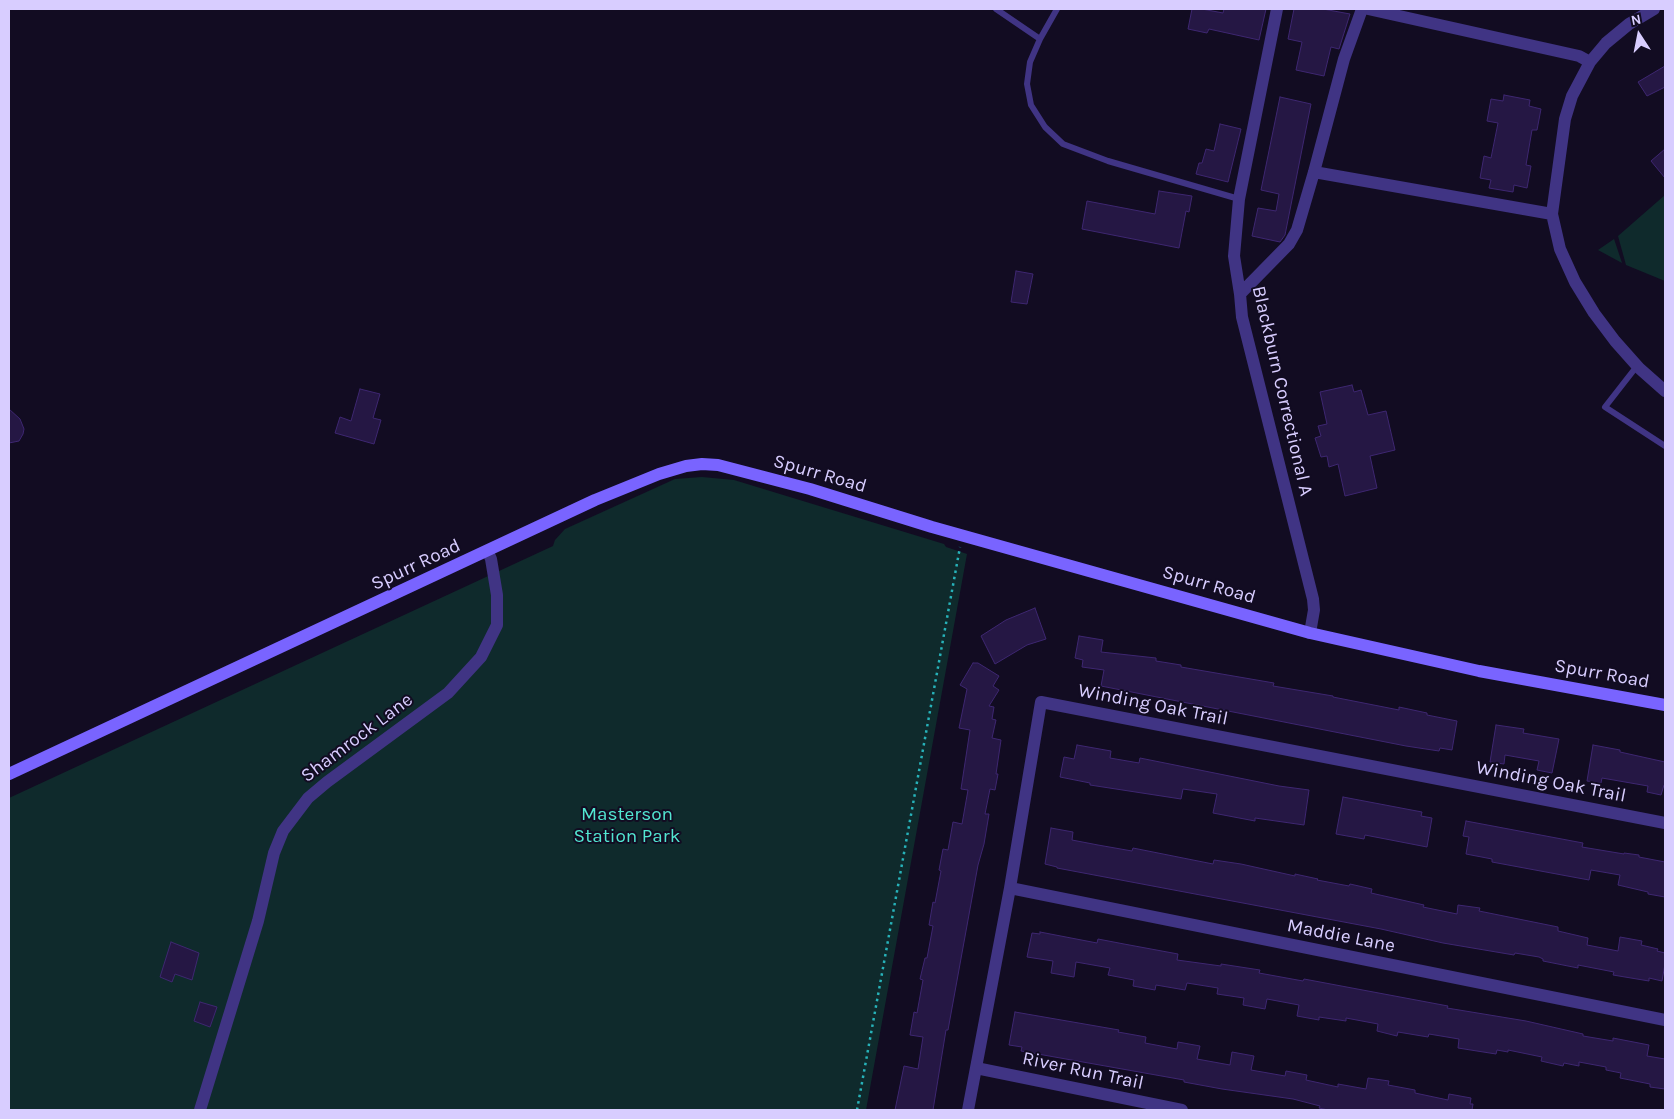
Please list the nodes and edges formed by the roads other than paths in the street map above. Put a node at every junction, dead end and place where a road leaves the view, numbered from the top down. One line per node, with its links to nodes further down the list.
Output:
1 (996, 9): 7 (lane)
2 (1057, 9): 7 (lane)
3 (1277, 9): 10 (street, Blackburn Correctional A)
4 (1362, 9): 9 (street)
5 (1368, 9): 8 (street)
6 (1654, 9): 8 (street)
7 (1040, 39): 10 (lane)
8 (1590, 62): 11 (street)
9 (1314, 172): 11 (street); 12 (street)
10 (1239, 199): 12 (street, Blackburn Correctional A)
11 (1552, 214): 13 (street)
12 (1240, 294): 17 (street, Blackburn Correctional A)
13 (1637, 366): 14 (street); 15 (lane)
14 (1665, 391)
15 (1665, 446)
16 (488, 552): 17 (street, Spurr Road); 19 (street, Spurr Road); 24 (street, Shamrock Lane)
17 (1310, 633): 18 (street, Spurr Road)
18 (1665, 705)
19 (9, 774)
20 (1665, 823): 21 (street, Winding Oak Trail)
21 (1010, 888): 22 (street, Maddie Lane); 23 (street, Winding Oak Trail)
22 (1665, 1020)
23 (976, 1068): 25 (street, Winding Oak Trail); 26 (street, River Run Trail)
24 (200, 1110)
25 (968, 1110)
26 (1182, 1110)

